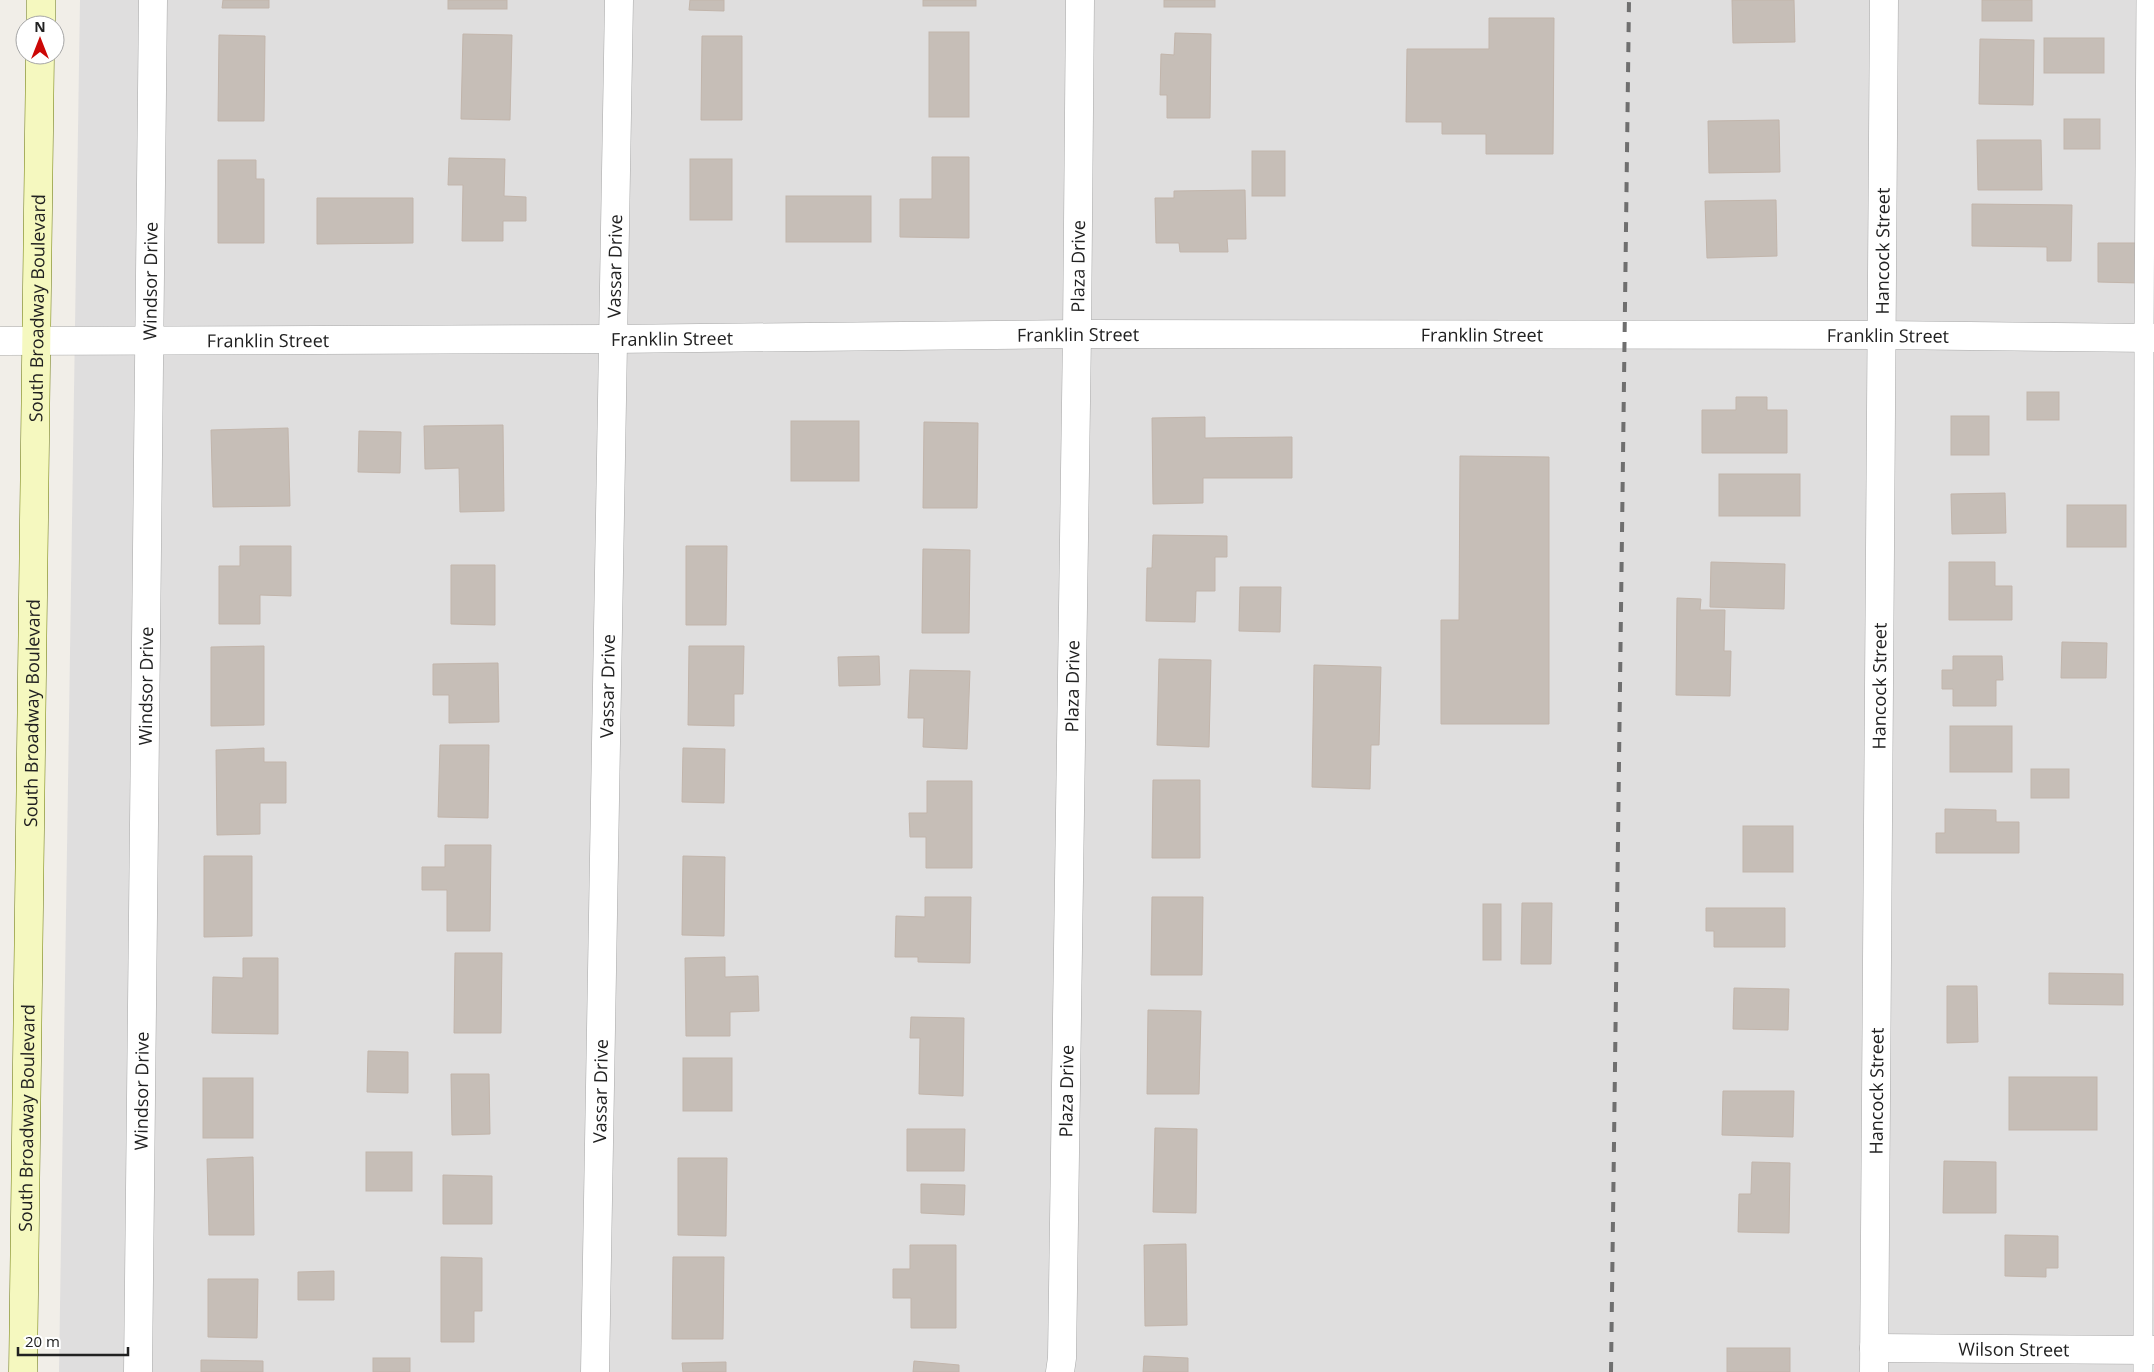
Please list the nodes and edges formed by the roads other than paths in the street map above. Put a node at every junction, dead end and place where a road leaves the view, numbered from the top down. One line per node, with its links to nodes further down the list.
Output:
1 (41, 0): 7 (main road)
2 (153, 0): 13 (street, Windsor Drive)
3 (619, 0): 12 (street, Vassar Drive)
4 (1080, 0): 9 (street, Plaza Drive)
5 (1884, 0): 10 (street, Hancock Street)
6 (2146, 0): 11 (lane)
7 (40, 15)
8 (40, 65): 15 (main road, South Broadway Boulevard)
9 (1077, 334): 10 (street, Franklin Street); 12 (street, Franklin Street); 21 (street, Plaza Drive)
10 (1881, 335): 11 (street, Franklin Street); 17 (street, Hancock Street)
11 (2149, 338): 16 (lane)
12 (612, 339): 13 (street, Franklin Street); 20 (street, Vassar Drive)
13 (149, 340): 15 (street, Franklin Street); 19 (street, Windsor Drive)
14 (0, 342): 15 (street, Franklin Street)
15 (36, 342): 18 (main road, South Broadway Boulevard)
16 (2147, 1357): 17 (street, Wilson Street)
17 (1874, 1360)
18 (23, 1372)
19 (138, 1372)
20 (595, 1372)
21 (1060, 1372)

